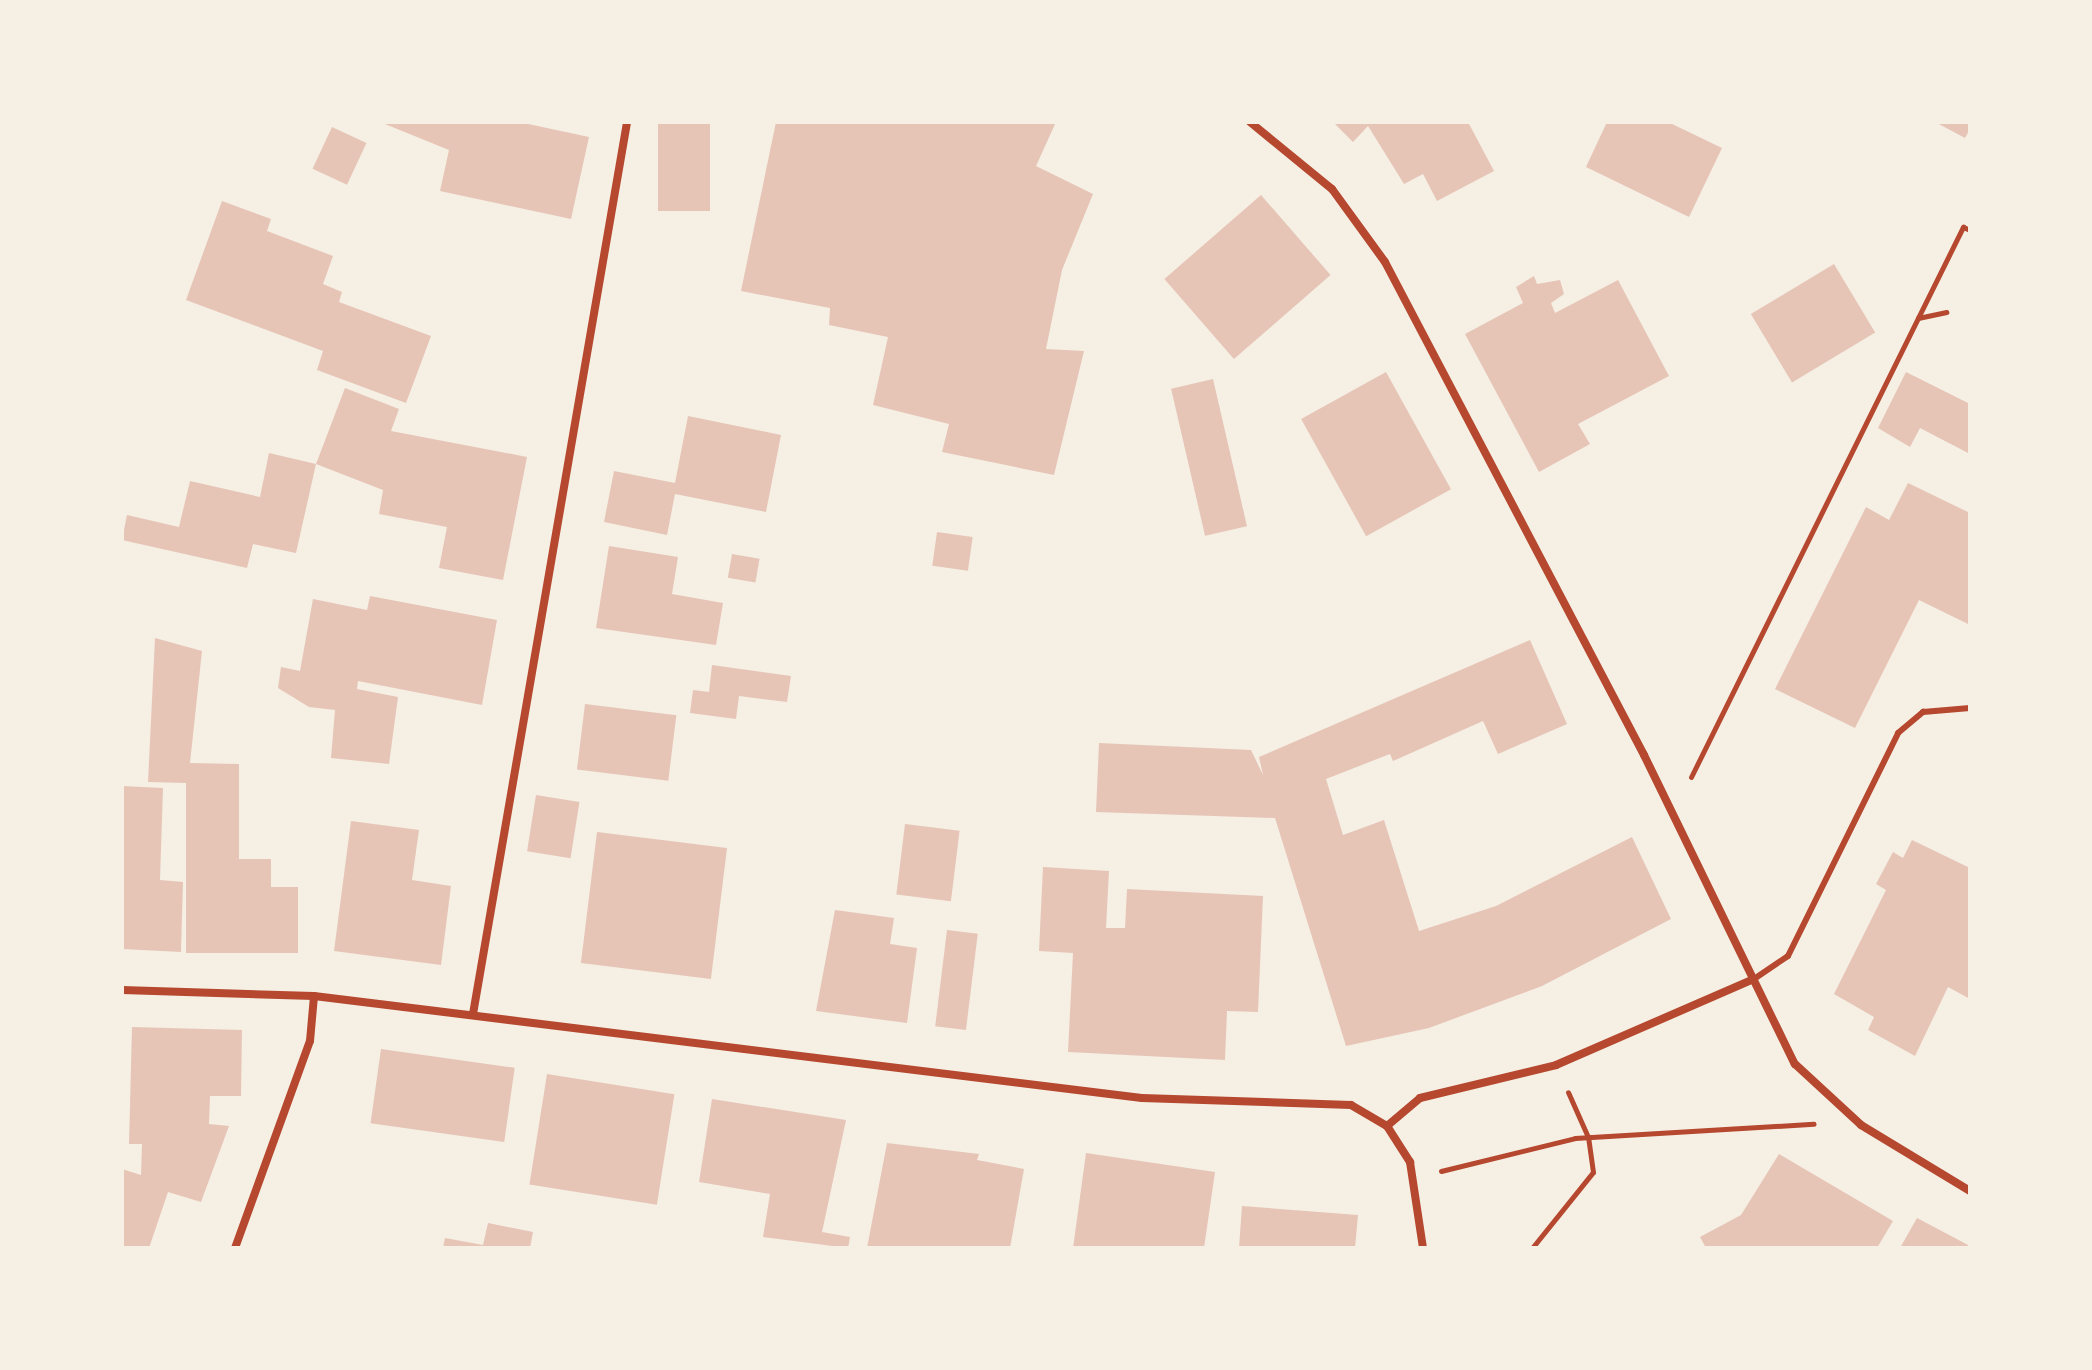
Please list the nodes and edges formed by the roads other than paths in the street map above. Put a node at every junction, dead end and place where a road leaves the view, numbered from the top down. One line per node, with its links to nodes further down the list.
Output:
1 (627, 122): 7 (street)
2 (1250, 122): 4 (street)
3 (1970, 708): 4 (lane)
4 (1754, 979): 8 (street); 9 (street)
5 (122, 990): 6 (street)
6 (314, 996): 7 (street); 10 (street)
7 (473, 1014): 8 (street)
8 (1387, 1126): 11 (street)
9 (1970, 1191)
10 (235, 1248)
11 (1423, 1248)

